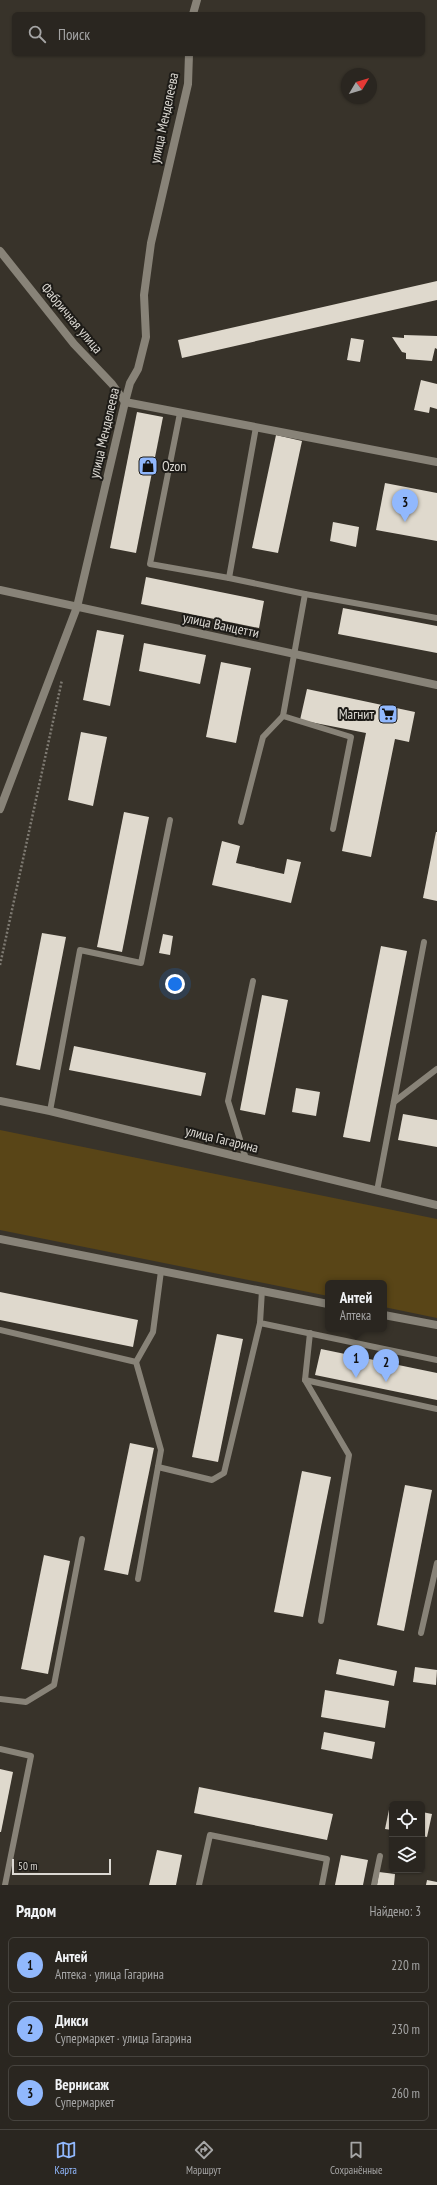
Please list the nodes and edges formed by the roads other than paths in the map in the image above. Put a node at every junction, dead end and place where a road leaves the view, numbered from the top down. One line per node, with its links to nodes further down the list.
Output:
1 (197, 0): 2 (street)
2 (194, 12)
3 (189, 56): 5 (street, улица Менделеева)
4 (0, 251): 5 (street, Фабричная улица)
5 (125, 402): 6 (street); 12 (street, улица Менделеева)
6 (180, 413): 7 (street); 9 (lane)
7 (256, 427): 8 (street); 9 (lane)
8 (437, 462)
9 (229, 578): 11 (lane)
10 (0, 590): 12 (street, улица Ванцетти)
11 (305, 594): 13 (lane); 14 (lane)
12 (77, 607): 14 (street, улица Ванцетти); 17 (street, улица Менделеева)
13 (437, 618)
14 (295, 654): 15 (street, улица Ванцетти); 16 (lane)
15 (437, 685)
16 (283, 716): 19 (lane); 20 (lane)
17 (0, 809)
18 (170, 820): 26 (lane)
19 (241, 822)
20 (333, 829)
21 (424, 942): 25 (lane)
22 (253, 981): 27 (lane)
23 (437, 1068): 25 (lane)
24 (0, 1102): 26 (street, улица Гагарина)
25 (394, 1102): 28 (lane)
26 (50, 1111): 27 (street, улица Гагарина)
27 (246, 1159): 28 (street, улица Гагарина)
28 (377, 1191): 29 (street, улица Гагарина)
29 (437, 1205)
30 (0, 1239): 31 (street)
31 (162, 1271): 32 (street); 40 (lane)
32 (262, 1290): 33 (street); 35 (lane)
33 (325, 1303)
34 (387, 1316): 36 (street)
35 (260, 1323): 38 (lane); 43 (lane)
36 (437, 1325)
37 (0, 1332): 40 (lane)
38 (310, 1333): 39 (lane); 41 (lane)
39 (437, 1360)
40 (136, 1362): 43 (lane)
41 (305, 1380): 42 (lane); 47 (lane)
42 (437, 1409)
43 (158, 1467): 46 (lane)
44 (82, 1539): 49 (lane)
45 (437, 1563): 48 (lane)
46 (138, 1579)
47 (321, 1621)
48 (422, 1633)
49 (0, 1699)
50 (0, 1749): 52 (lane)
51 (380, 1856): 55 (lane)
52 (5, 1885)
53 (199, 1885): 54 (lane)
54 (322, 1885)
55 (374, 1885)

